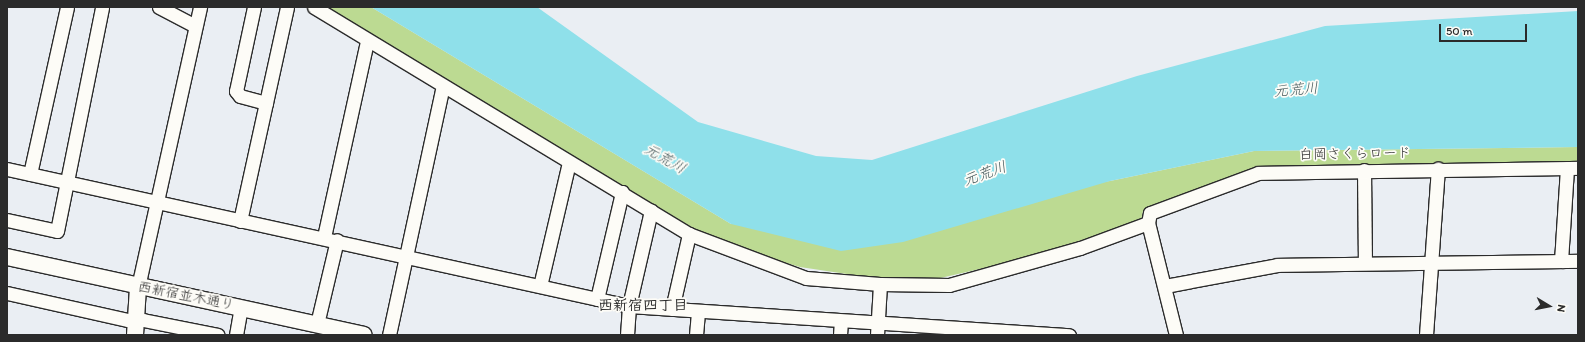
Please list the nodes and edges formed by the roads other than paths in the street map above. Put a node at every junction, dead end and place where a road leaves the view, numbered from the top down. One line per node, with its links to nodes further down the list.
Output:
1 (67, 7): 17 (street)
2 (102, 7): 18 (street)
3 (159, 7): 8 (street)
4 (200, 7): 8 (street)
5 (254, 7): 11 (street)
6 (287, 7): 11 (street)
7 (314, 7): 9 (street)
8 (195, 26): 20 (street)
9 (367, 41): 10 (street); 26 (street)
10 (443, 86): 12 (street); 28 (street)
11 (266, 103): 23 (street)
12 (569, 162): 19 (street); 34 (street)
13 (1438, 168): 14 (street, 白岡さくらロード); 16 (street, 白岡さくらロード); 32 (street)
14 (1573, 168): 29 (street)
15 (7, 169): 17 (street)
16 (1364, 170): 24 (street, 白岡さくらロード); 31 (street)
17 (30, 174): 18 (street)
18 (65, 183): 20 (street); 22 (street)
19 (622, 192): 21 (street); 38 (street)
20 (157, 202): 23 (street); 36 (street)
21 (651, 211): 25 (street); 39 (street)
22 (7, 220)
23 (240, 221): 26 (street)
24 (1148, 223): 33 (street); 35 (street)
25 (689, 234): 33 (street); 41 (street)
26 (331, 239): 28 (street); 44 (street)
27 (7, 257): 36 (street, 西新宿並木通り)
28 (407, 257): 34 (street); 51 (street)
29 (1561, 261): 30 (street); 32 (street)
30 (1578, 261)
31 (1365, 263): 32 (street); 35 (street)
32 (1431, 263): 58 (street)
33 (880, 284): 46 (street)
34 (540, 286): 38 (street)
35 (1165, 286): 57 (street)
36 (138, 287): 40 (street, 西新宿並木通り); 45 (street)
37 (7, 293): 45 (street)
38 (597, 299): 39 (street)
39 (629, 306): 41 (street); 52 (street)
40 (241, 307): 44 (street, 西新宿並木通り); 49 (street)
41 (672, 309): 42 (street)
42 (698, 311): 43 (street); 53 (street)
43 (841, 321): 46 (street); 54 (street)
44 (317, 324): 50 (street, 西新宿並木通り)
45 (136, 328): 48 (street)
46 (877, 330): 47 (street)
47 (911, 330): 55 (street)
48 (218, 335)
49 (236, 335)
50 (364, 335)
51 (389, 335)
52 (627, 335)
53 (696, 335)
54 (840, 335)
55 (1051, 335): 56 (street)
56 (1069, 335)
57 (1176, 335)
58 (1426, 335)

